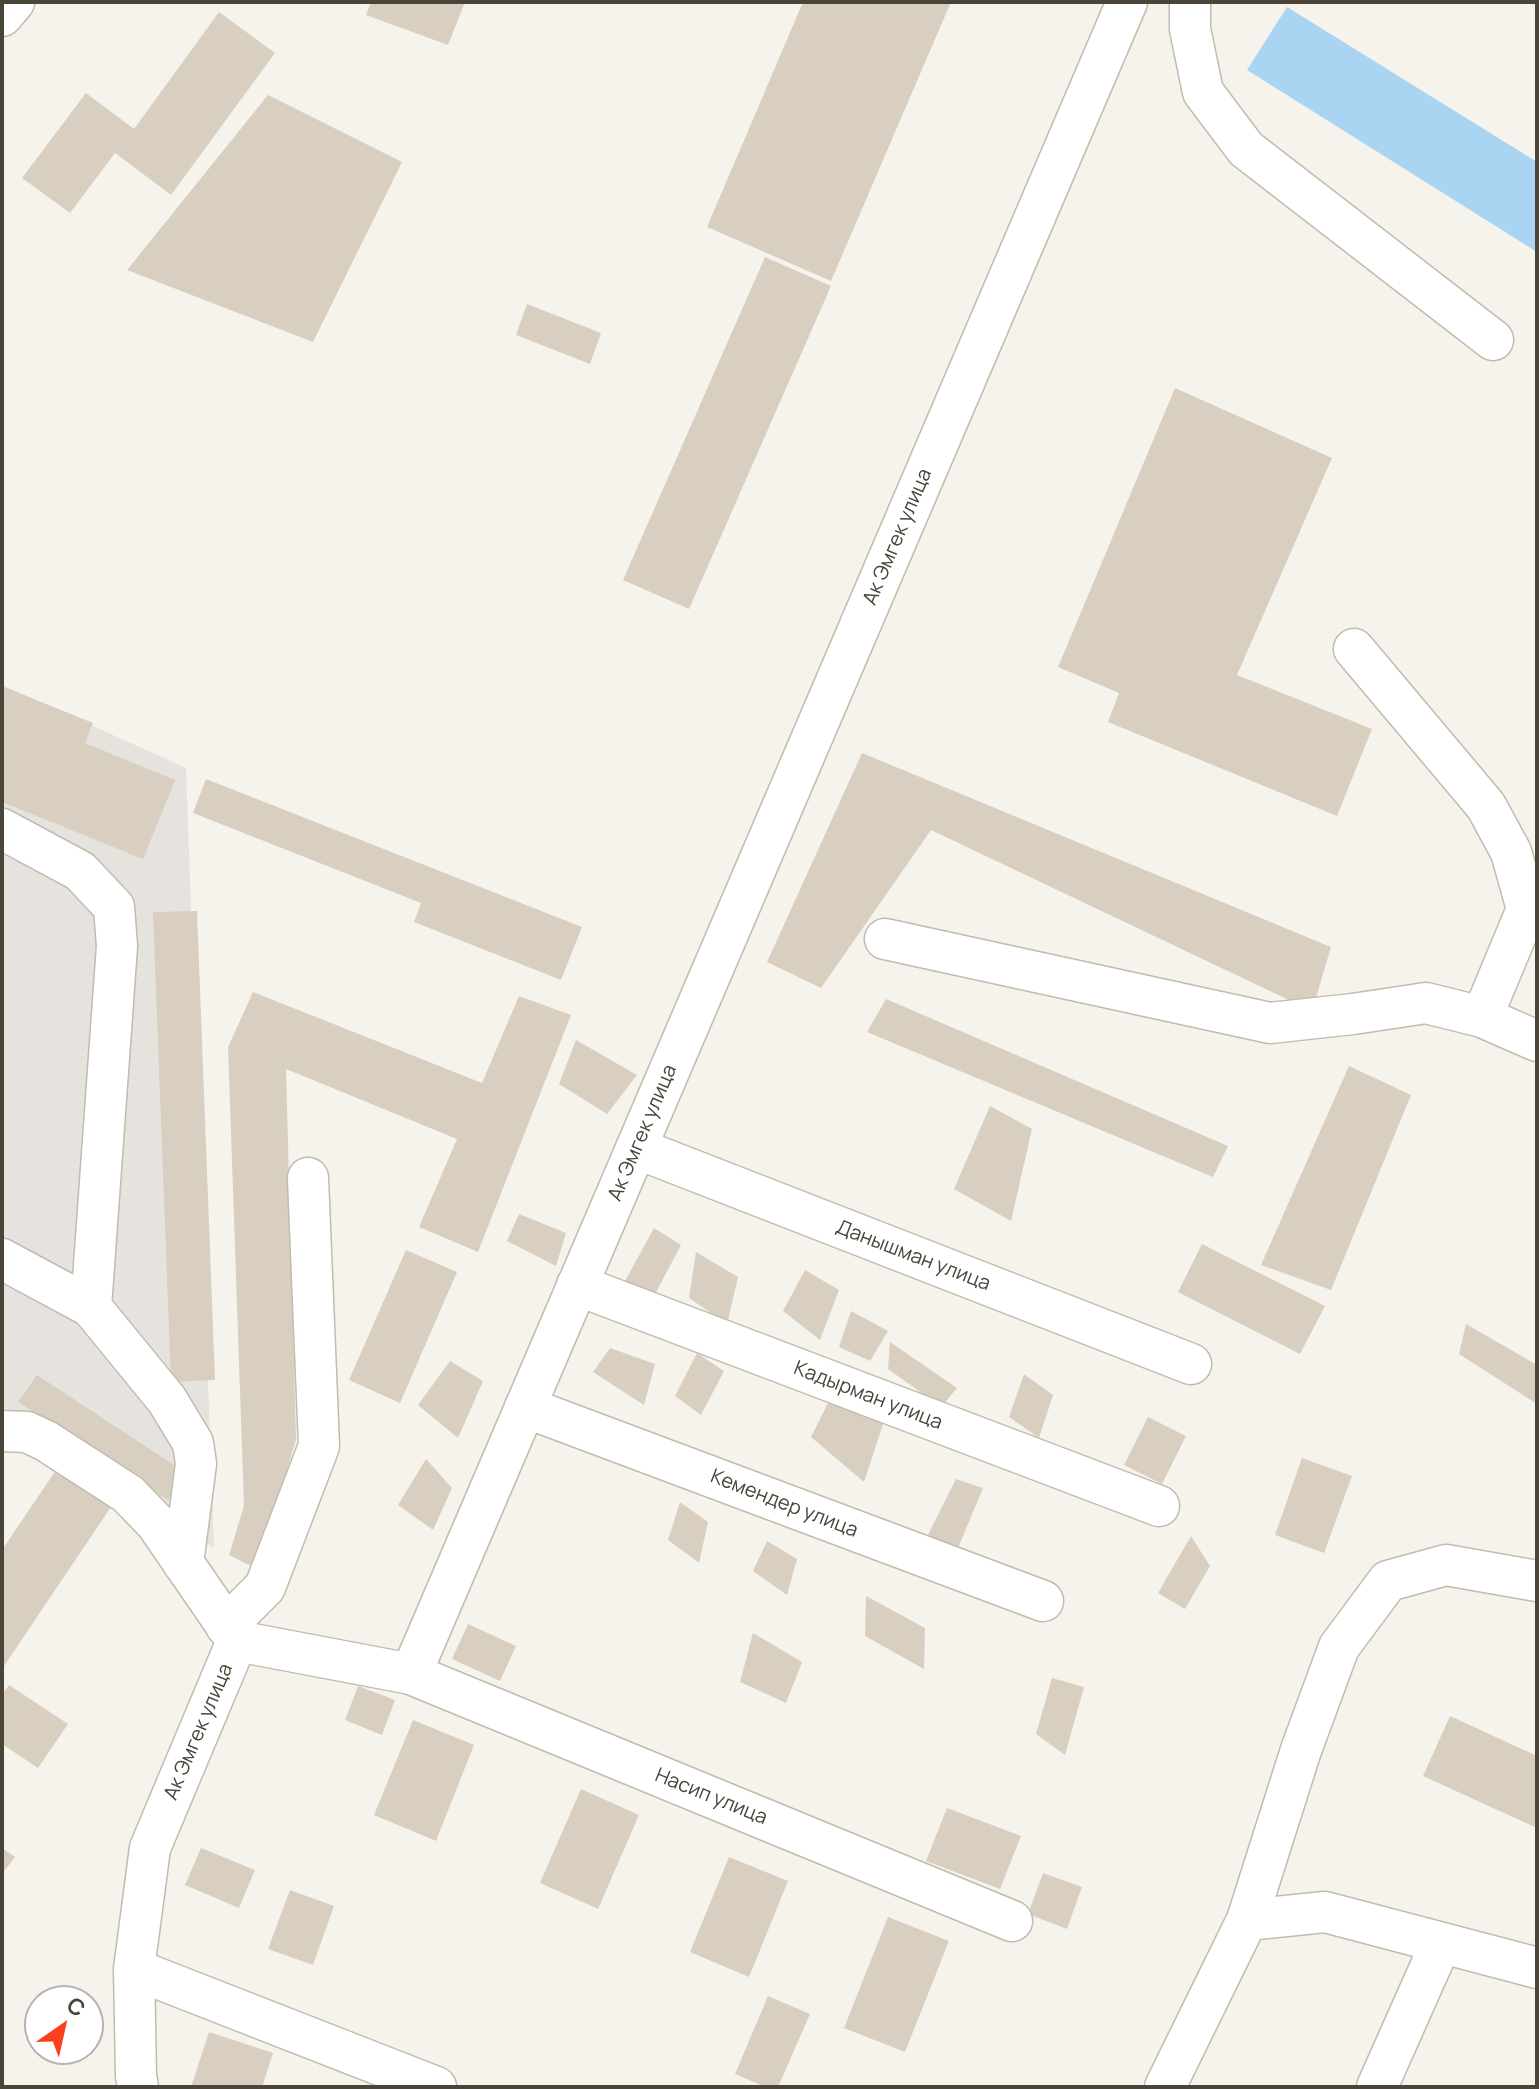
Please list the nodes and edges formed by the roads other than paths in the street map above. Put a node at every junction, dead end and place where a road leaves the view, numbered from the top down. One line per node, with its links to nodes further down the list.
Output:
1 (14, 2): 4 (street)
2 (1127, 2): 11 (street, Ак Эмгек улица)
3 (1190, 2): 5 (street)
4 (2, 16)
5 (1493, 340)
6 (1354, 649): 9 (street)
7 (2, 829): 15 (street)
8 (885, 939): 9 (street)
9 (1482, 1017): 10 (street)
10 (1537, 1041)
11 (636, 1148): 14 (street, Ак Эмгек улица); 16 (street, Данышман улица)
12 (308, 1178): 23 (street)
13 (2, 1259): 15 (street)
14 (577, 1285): 17 (street, Ак Эмгек улица); 19 (street, Кадырман улица)
15 (91, 1307): 20 (street)
16 (1191, 1364)
17 (525, 1407): 22 (street, Кемендер улица); 24 (street, Ак Эмгек улица)
18 (2, 1431): 20 (street)
19 (1159, 1506)
20 (183, 1563): 23 (street)
21 (1537, 1581): 25 (street)
22 (1043, 1601)
23 (231, 1634): 24 (street, Ак Эмгек улица); 29 (street, Ак Эмгек улица)
24 (411, 1674): 26 (street, Насип улица)
25 (1247, 1920): 27 (street); 32 (street)
26 (1012, 1921)
27 (1441, 1943): 28 (street); 33 (street)
28 (1537, 1968)
29 (134, 1969): 30 (street, Ак Эмгек улица); 31 (street)
30 (138, 2087)
31 (436, 2087)
32 (1165, 2087)
33 (1377, 2087)

